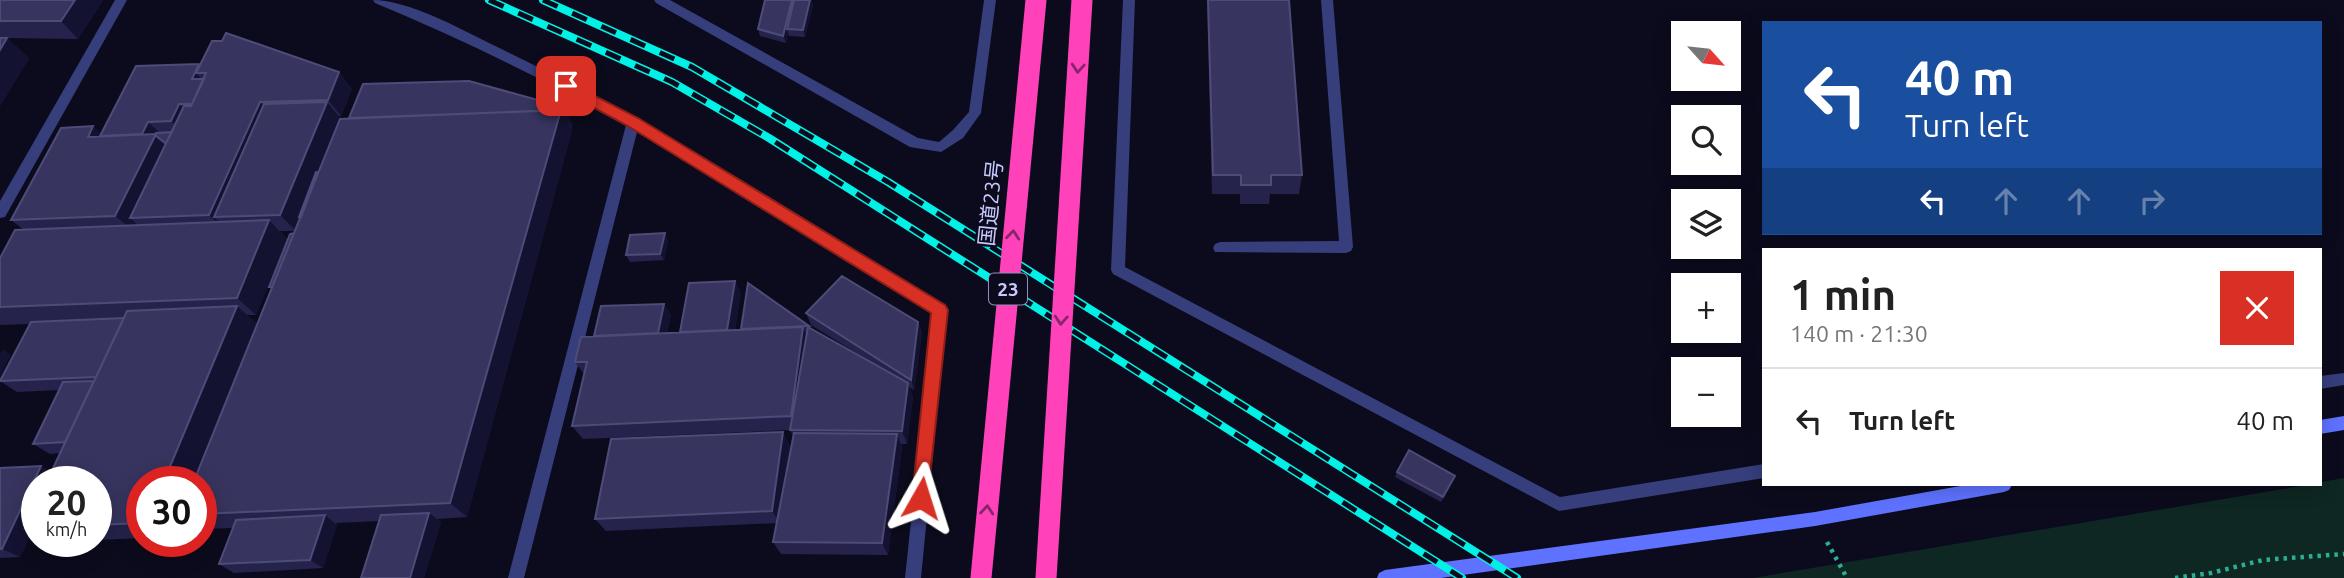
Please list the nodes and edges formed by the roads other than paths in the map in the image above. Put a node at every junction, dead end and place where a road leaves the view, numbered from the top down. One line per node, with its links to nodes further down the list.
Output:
1 (121, 0): 10 (street)
2 (379, 0): 9 (street)
3 (660, 0): 4 (street)
4 (990, 0)
5 (1036, 0): 20 (highway, 国道23号 / 23, one-way to 5, bridge)
6 (1082, 0): 21 (highway, one-way to 21, bridge)
7 (1129, 0): 16 (street)
8 (1327, 0): 11 (street)
9 (633, 122): 18 (street); 19 (street)
10 (0, 212)
11 (1220, 248)
12 (2344, 379): 13 (street)
13 (2322, 383)
14 (2344, 423): 15 (street)
15 (2322, 427)
16 (1762, 471)
17 (1998, 486): 22 (street)
18 (516, 578)
19 (913, 578)
20 (981, 578)
21 (1045, 578)
22 (1385, 578)

